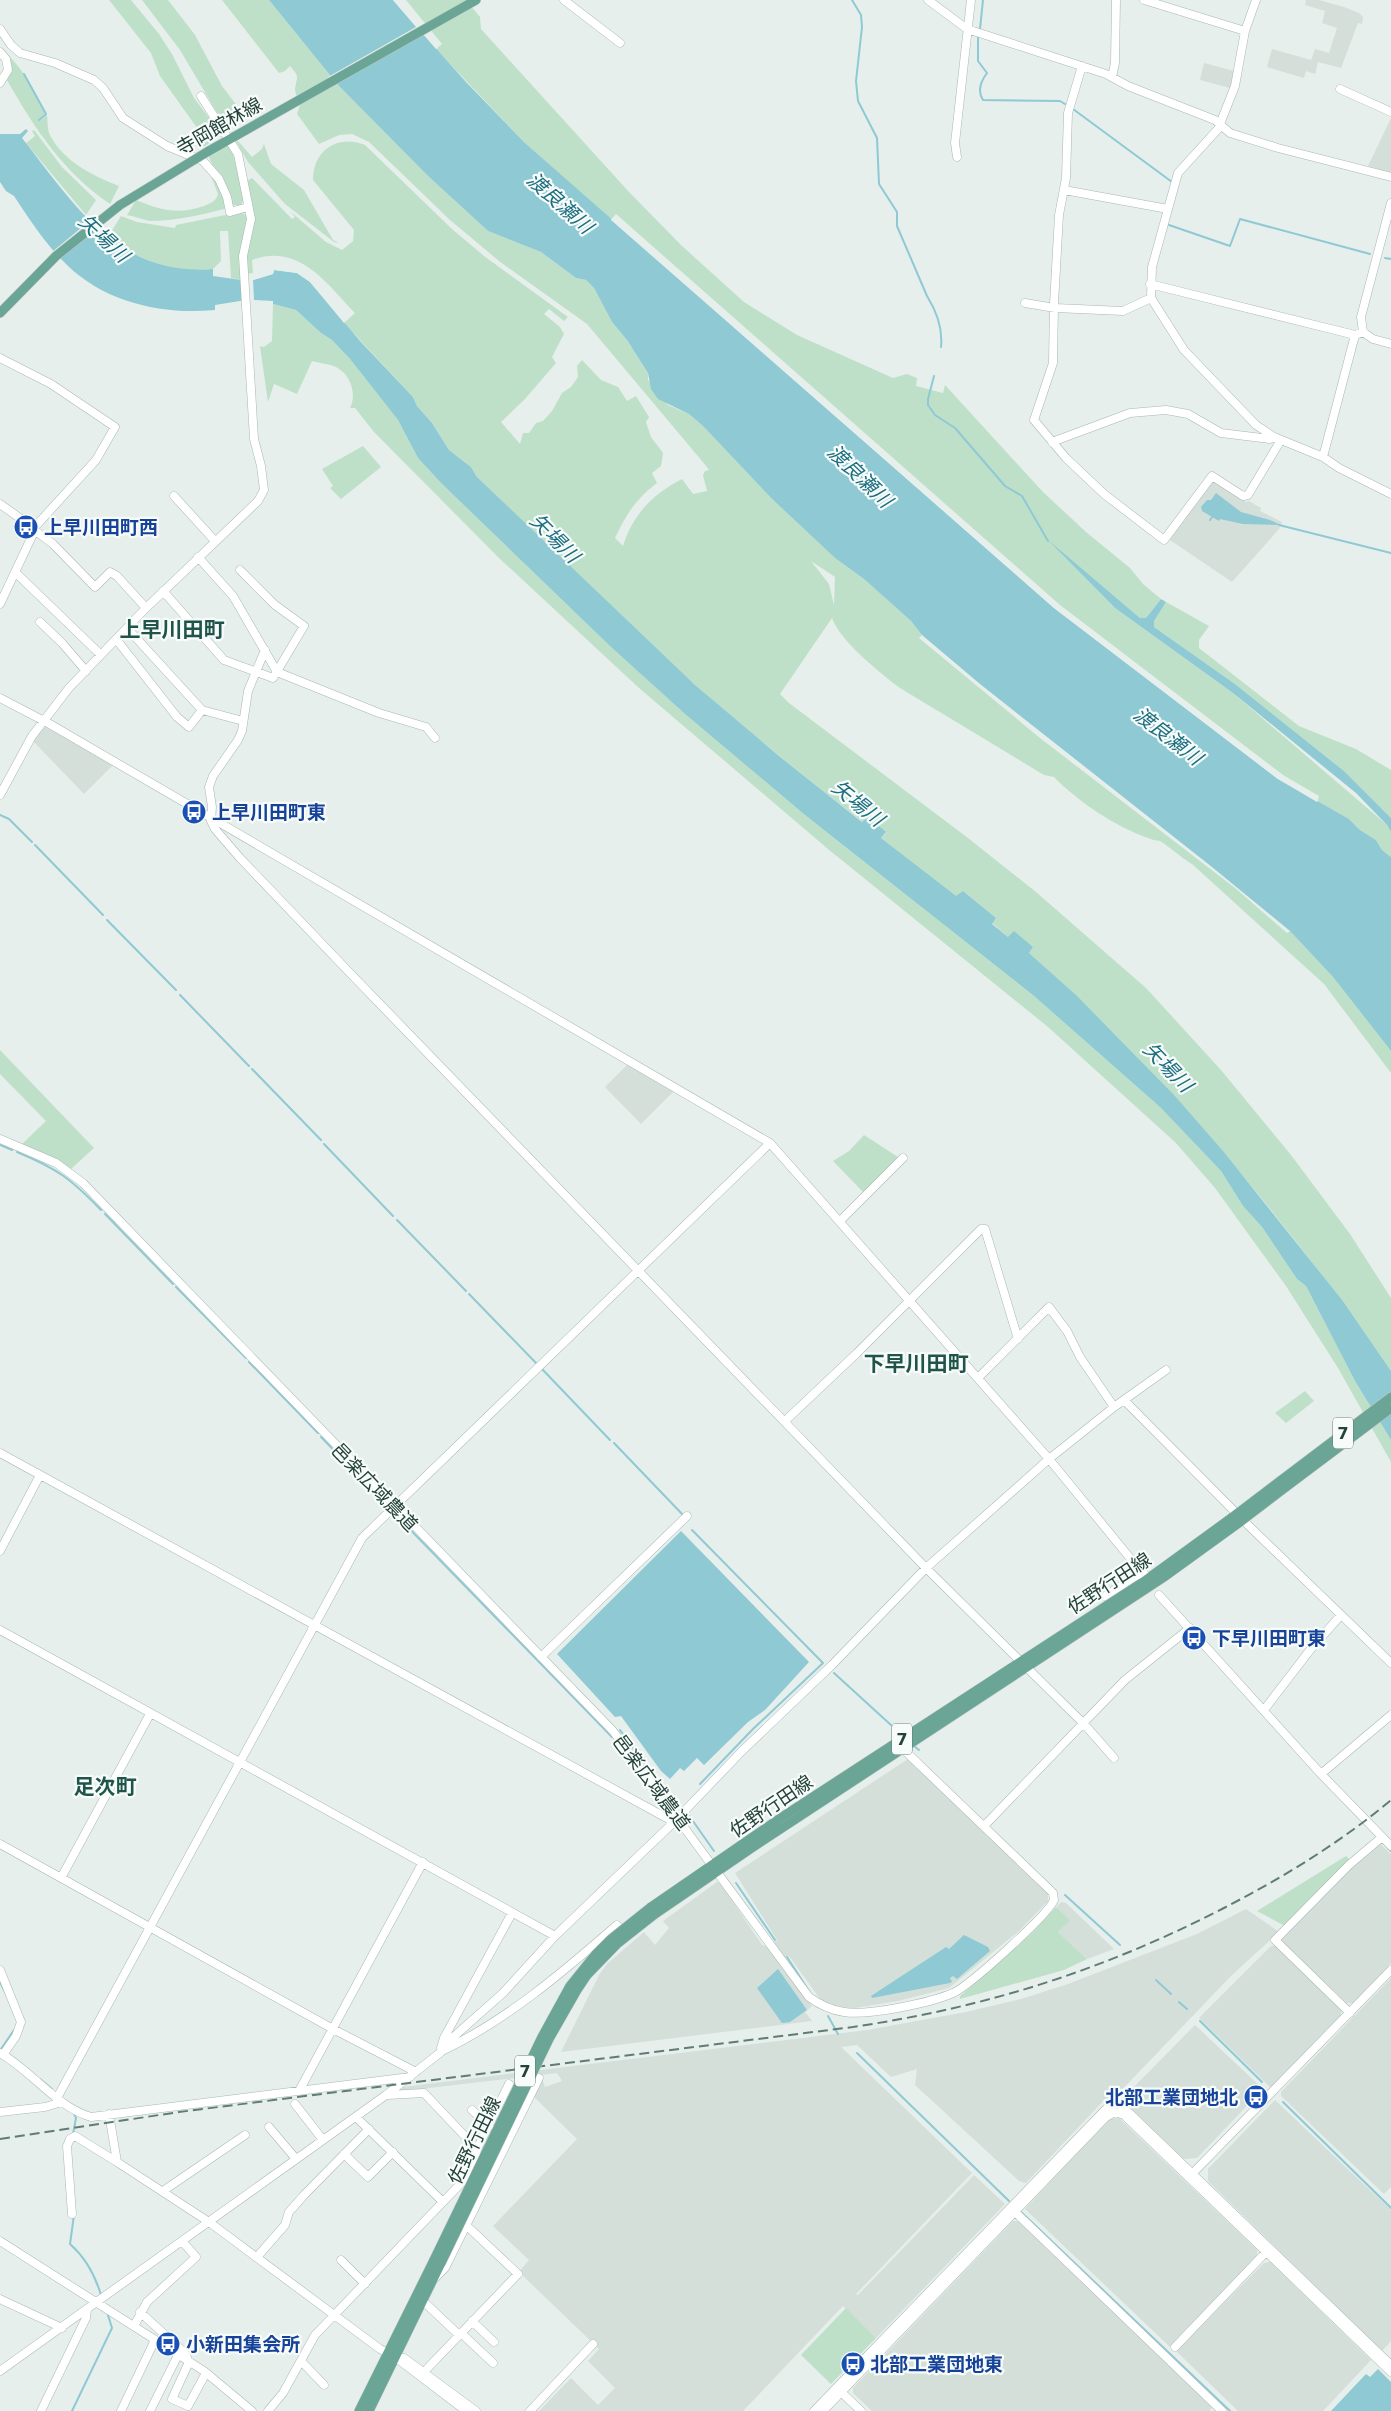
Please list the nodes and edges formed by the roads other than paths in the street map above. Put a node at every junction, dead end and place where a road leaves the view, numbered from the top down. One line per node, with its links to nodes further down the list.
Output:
1 (476, 0): 20 (main road, 寺岡館林線)
2 (564, 0): 11 (street)
3 (928, 0): 8 (street)
4 (971, 0): 8 (street)
5 (1116, 0): 14 (street)
6 (1144, 0): 10 (street)
7 (1256, 0): 10 (street)
8 (967, 28): 13 (street); 21 (street)
9 (0, 29): 25 (street)
10 (1245, 31): 19 (street)
11 (620, 43)
12 (0, 52): 15 (street)
13 (1082, 66): 14 (street); 23 (street)
14 (1112, 77): 19 (street)
15 (0, 83)
16 (1340, 89): 18 (street)
17 (201, 96): 20 (street)
18 (1391, 112)
19 (1220, 124): 22 (street); 26 (street)
20 (231, 138): 25 (street); 31 (main road, 寺岡館林線, bridge)
21 (957, 157)
22 (1391, 177)
23 (1064, 190): 26 (street); 30 (street)
24 (1391, 203): 32 (street)
25 (248, 207): 43 (street)
26 (1168, 209): 27 (street)
27 (1150, 284): 28 (street); 33 (street)
28 (1151, 298): 30 (street); 36 (street)
29 (1025, 303): 30 (street)
30 (1055, 308): 37 (street)
31 (0, 313)
32 (1364, 332): 33 (street); 34 (street)
33 (1355, 335): 38 (street)
34 (1391, 344)
35 (0, 358): 42 (street)
36 (1277, 438): 37 (street); 37 (street); 38 (street)
37 (1052, 442)
38 (1323, 457): 39 (street)
39 (1391, 494)
40 (174, 496): 43 (street)
41 (0, 504): 42 (street)
42 (33, 529): 46 (street); 49 (street)
43 (215, 541): 44 (street)
44 (198, 557): 47 (street); 53 (street)
45 (240, 570): 57 (street)
46 (16, 573): 48 (street); 54 (street)
47 (163, 591): 49 (street); 56 (street)
48 (0, 604)
49 (146, 608): 51 (street)
50 (40, 622): 55 (street)
51 (127, 628): 52 (street); 59 (street)
52 (116, 639): 54 (street); 59 (street)
53 (265, 650): 56 (street); 57 (street)
54 (101, 655): 55 (street)
55 (86, 671): 60 (street)
56 (256, 672): 57 (street); 61 (street)
57 (278, 672): 62 (street)
58 (0, 698): 60 (street)
59 (202, 710): 61 (street)
60 (42, 720): 63 (street); 64 (street)
61 (243, 721): 64 (street)
62 (435, 738)
63 (0, 795)
64 (210, 817): 66 (street); 69 (street)
65 (0, 1139): 83 (street, 邑楽広域農道)
66 (770, 1142): 68 (street); 69 (street)
67 (903, 1158): 68 (street)
68 (840, 1221): 70 (street)
69 (640, 1271): 78 (street); 83 (street)
70 (910, 1300): 71 (street); 73 (street); 78 (street)
71 (1018, 1339): 73 (street); 76 (street)
72 (1166, 1370): 75 (street)
73 (978, 1378): 80 (street)
74 (1391, 1397): 81 (main road, 佐野行田線 / 7)
75 (1124, 1400): 76 (street); 91 (street)
76 (1114, 1407): 80 (street)
77 (1391, 1408): 81 (main road, 佐野行田線 / 7)
78 (785, 1421): 87 (street)
79 (0, 1453): 82 (street)
80 (1049, 1459): 87 (street); 88 (street)
81 (1298, 1473): 85 (main road, 佐野行田線 / 7, bridge)
82 (40, 1475): 86 (street); 92 (street)
83 (394, 1507): 92 (street); 95 (street, 邑楽広域農道)
84 (687, 1516): 95 (street)
85 (1237, 1519): 88 (main road, 佐野行田線 / 7); 98 (main road, 佐野行田線 / 7)
86 (0, 1551)
87 (926, 1568): 96 (street); 107 (street)
88 (1141, 1574): 90 (street); 96 (main road, 佐野行田線 / 7)
89 (1159, 1594): 93 (street)
90 (1105, 1596)
91 (1340, 1615): 97 (street); 99 (street)
92 (314, 1625): 105 (street); 107 (street)
93 (1190, 1628): 99 (street); 102 (street)
94 (0, 1630): 100 (street)
95 (541, 1656): 107 (street, 邑楽広域農道)
96 (1020, 1661): 98 (street); 113 (main road, 佐野行田線 / 7)
97 (1391, 1663)
98 (1027, 1668): 102 (street); 103 (main road, 佐野行田線 / 7)
99 (1264, 1710): 106 (street)
100 (150, 1714): 105 (street); 114 (street)
101 (1391, 1715): 106 (street)
102 (1084, 1724): 104 (street); 108 (street)
103 (904, 1748): 108 (street, 邑楽広域農道); 113 (main road, 佐野行田線 / 7)
104 (1114, 1758)
105 (239, 1762): 112 (street); 117 (street)
106 (1322, 1774): 109 (street)
107 (677, 1820): 113 (street, 邑楽広域農道); 118 (street)
108 (985, 1825): 113 (street, 邑楽広域農道)
109 (1382, 1837): 111 (street); 121 (street)
110 (0, 1844): 114 (street)
111 (1391, 1846)
112 (423, 1862): 115 (street); 122 (street)
113 (716, 1868): 158 (main road, 佐野行田線 / 7, bridge)
114 (61, 1878): 117 (street)
115 (512, 1913): 118 (street); 123 (street)
116 (617, 1925): 123 (street)
117 (150, 1928): 122 (street); 130 (street)
118 (555, 1936): 123 (street)
119 (0, 1970): 124 (street)
120 (1391, 1970): 121 (street)
121 (1350, 2013): 146 (street)
122 (333, 2029): 125 (street); 128 (street)
123 (441, 2052): 125 (street)
124 (1, 2054): 130 (street)
125 (413, 2075): 128 (street); 129 (street)
126 (539, 2078): 152 (street)
127 (509, 2084): 136 (street)
128 (299, 2091): 134 (street)
129 (386, 2095): 135 (street); 141 (street)
130 (60, 2100): 133 (street); 134 (street)
131 (295, 2104): 140 (street)
132 (472, 2110): 136 (street)
133 (0, 2112)
134 (109, 2114): 145 (street)
135 (356, 2116): 138 (street); 140 (street)
136 (489, 2126): 141 (street)
137 (269, 2127): 144 (street)
138 (369, 2129): 142 (street); 143 (street)
139 (244, 2135): 147 (street)
140 (323, 2140): 144 (street)
141 (477, 2149): 148 (street)
142 (393, 2152): 143 (street); 148 (street)
143 (344, 2154): 156 (street)
144 (296, 2160): 151 (street)
145 (116, 2162): 147 (street); 150 (street)
146 (1191, 2176): 149 (street); 155 (street)
147 (163, 2191): 151 (street)
148 (442, 2201): 160 (street)
149 (1013, 2210): 186 (street); 200 (street)
150 (72, 2214)
151 (209, 2222): 154 (street); 156 (street)
152 (466, 2225): 159 (street); 167 (street)
153 (0, 2242): 163 (street)
154 (182, 2242): 163 (street); 165 (street)
155 (1268, 2251): 174 (street); 180 (street); 182 (street)
156 (257, 2257): 166 (street)
157 (341, 2260): 160 (street)
158 (438, 2262): 159 (main road, 佐野行田線 / 7); 176 (main road, 佐野行田線 / 7)
159 (433, 2279): 162 (main road, 佐野行田線 / 7)
160 (365, 2284): 166 (street)
161 (0, 2299): 169 (street)
162 (423, 2301): 170 (street); 176 (main road, 佐野行田線 / 7)
163 (97, 2302): 164 (street); 168 (street)
164 (87, 2309): 169 (street); 187 (street)
165 (140, 2312): 168 (street); 177 (street)
166 (334, 2314): 176 (street); 178 (street)
167 (472, 2321): 170 (street); 172 (street)
168 (134, 2326): 171 (street)
169 (62, 2328): 181 (street)
170 (460, 2334): 179 (street); 184 (street)
171 (155, 2340): 175 (street); 188 (street)
172 (494, 2342)
173 (594, 2344): 196 (street)
174 (1175, 2347)
175 (178, 2355): 177 (street); 189 (street)
176 (392, 2355): 184 (street); 192 (main road, 佐野行田線 / 7); 193 (main road, 佐野行田線 / 7)
177 (189, 2362): 183 (street); 183 (street)
178 (300, 2362): 185 (street); 191 (street)
179 (493, 2363)
180 (1391, 2365)
181 (0, 2371)
182 (1391, 2372)
183 (206, 2373): 190 (street)
184 (422, 2374): 194 (street); 195 (street)
185 (324, 2385)
186 (839, 2390): 197 (street); 198 (street); 199 (street)
187 (41, 2411)
188 (120, 2411)
189 (150, 2411)
190 (252, 2411)
191 (268, 2411)
192 (359, 2411)
193 (369, 2411)
194 (466, 2411)
195 (476, 2411)
196 (530, 2411)
197 (814, 2411)
198 (823, 2411)
199 (861, 2411)
200 (1222, 2411)

